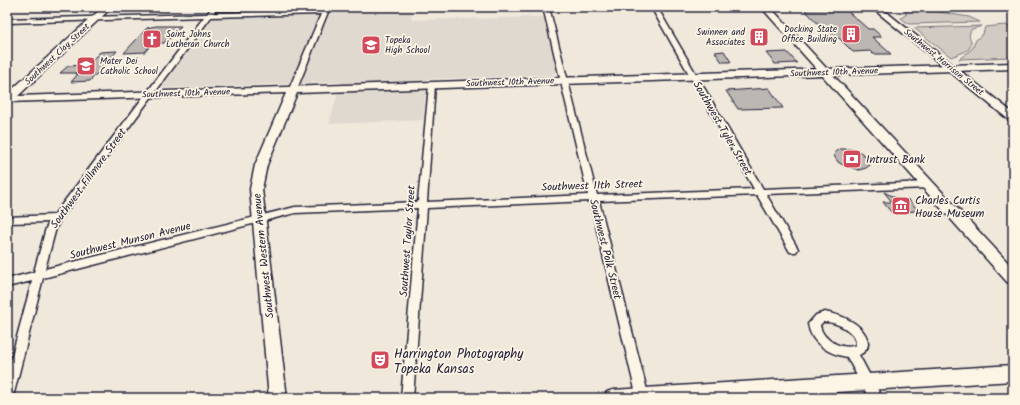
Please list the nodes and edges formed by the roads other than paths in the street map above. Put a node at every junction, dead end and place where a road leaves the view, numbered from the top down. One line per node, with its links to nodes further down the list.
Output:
1 (108, 7): 9 (main road, Southwest Clay Street)
2 (215, 7): 8 (street, Southwest Fillmore Street)
3 (546, 7): 15 (street, Southwest Polk Street)
4 (654, 7): 14 (street, Southwest Tyler Street)
5 (765, 7): 13 (main road)
6 (875, 7): 12 (main road, Southwest Harrison Street)
7 (326, 10): 8 (street); 17 (street, Southwest Western Avenue)
8 (209, 16): 9 (street); 18 (street, Southwest Fillmore Street)
9 (96, 18): 10 (street); 19 (main road, Southwest Clay Street)
10 (7, 21)
11 (1013, 66): 12 (main road, Southwest 10th Avenue)
12 (952, 68): 13 (main road, Southwest 10th Avenue); 20 (main road, Southwest Harrison Street)
13 (825, 72): 14 (main road, Southwest 10th Avenue); 21 (main road)
14 (694, 77): 15 (main road, Southwest 10th Avenue); 22 (street, Southwest Tyler Street)
15 (564, 81): 16 (main road, Southwest 10th Avenue); 23 (street, Southwest Polk Street)
16 (432, 85): 17 (main road, Southwest 10th Avenue); 24 (street, Southwest Taylor Street)
17 (293, 89): 18 (main road, Southwest 10th Avenue); 26 (main road, Southwest Western Avenue)
18 (150, 94): 19 (main road, Southwest 10th Avenue); 25 (street, Southwest Fillmore Street)
19 (8, 99)
20 (1013, 118)
21 (928, 185): 22 (street, Southwest 11th Street); 30 (main road)
22 (759, 190): 23 (street, Southwest 11th Street); 28 (street, Southwest Tyler Street)
23 (593, 197): 24 (street, Southwest 11th Street); 36 (street, Southwest Polk Street)
24 (422, 205): 26 (street, Southwest 11th Street); 38 (street, Southwest Taylor Street)
25 (57, 218): 27 (street); 29 (street, Southwest Fillmore Street)
26 (259, 219): 29 (street, Southwest Munson Avenue); 37 (main road, Southwest Western Avenue)
27 (7, 220)
28 (793, 249)
29 (39, 275): 31 (street, Southwest Munson Avenue); 35 (street, Southwest Fillmore Street)
30 (1013, 278)
31 (7, 283)
32 (851, 353): 34 (street)
33 (1013, 373): 34 (main road)
34 (867, 382): 36 (main road); 40 (street)
35 (7, 397)
36 (643, 397): 39 (main road)
37 (278, 398)
38 (407, 398)
39 (612, 398)
40 (876, 398)

